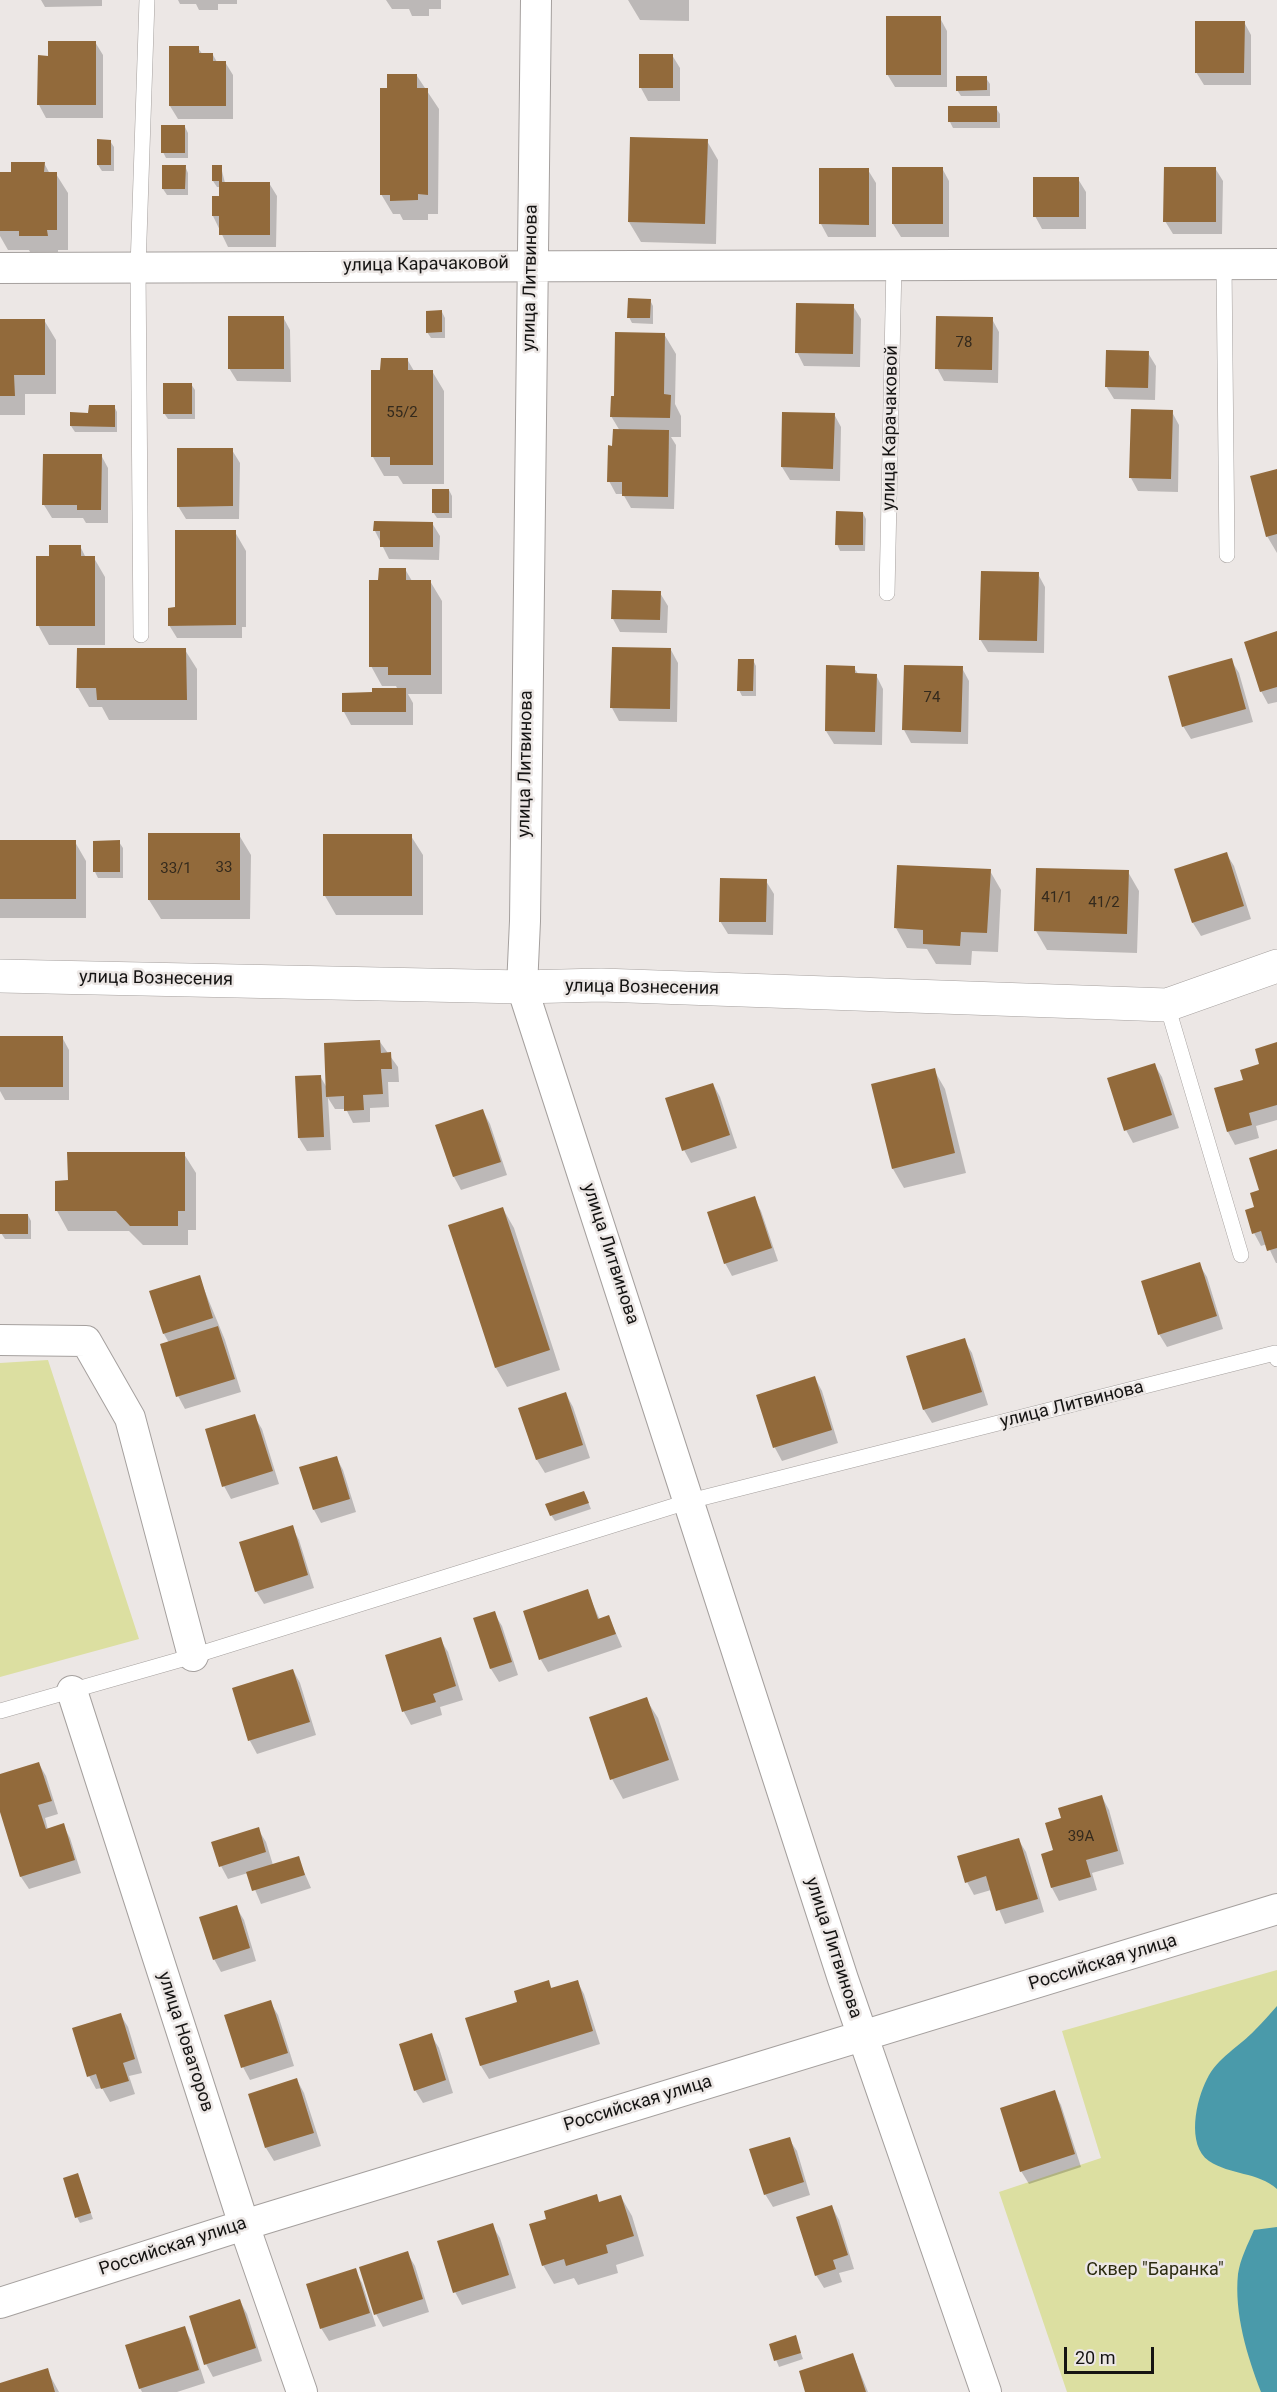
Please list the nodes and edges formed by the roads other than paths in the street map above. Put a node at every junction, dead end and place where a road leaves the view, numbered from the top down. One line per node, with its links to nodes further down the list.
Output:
1 (147, 0): 8 (lane)
2 (536, 0): 4 (street, улица Литвинова)
3 (894, 263): 4 (street, улица Карачаковой); 5 (street, улица Карачаковой); 10 (lane, улица Карачаковой)
4 (531, 264): 8 (street, улица Карачаковой); 14 (street, улица Литвинова)
5 (1224, 264): 6 (street, улица Карачаковой); 9 (lane)
6 (1277, 264)
7 (0, 268): 8 (street, улица Карачаковой)
8 (138, 268): 11 (lane)
9 (1227, 555)
10 (887, 593)
11 (141, 635)
12 (1277, 966): 15 (street, улица Вознесения)
13 (0, 976): 14 (street, улица Вознесения)
14 (522, 987): 15 (street, улица Вознесения); 19 (street, улица Литвинова)
15 (1167, 1005): 16 (lane)
16 (1241, 1255)
17 (0, 1340): 20 (street)
18 (1277, 1359): 19 (lane, улица Литвинова)
19 (690, 1502): 20 (lane); 24 (street, улица Литвинова)
20 (193, 1656): 21 (lane)
21 (72, 1691): 22 (lane); 25 (street, улица Новаторов)
22 (0, 1711)
23 (1277, 1909): 24 (street, Российская улица)
24 (862, 2036): 25 (street, Российская улица); 28 (street, улица Литвинова)
25 (244, 2225): 26 (street, Российская улица); 27 (street, улица Новаторов)
26 (0, 2303)
27 (302, 2392)
28 (986, 2392)

